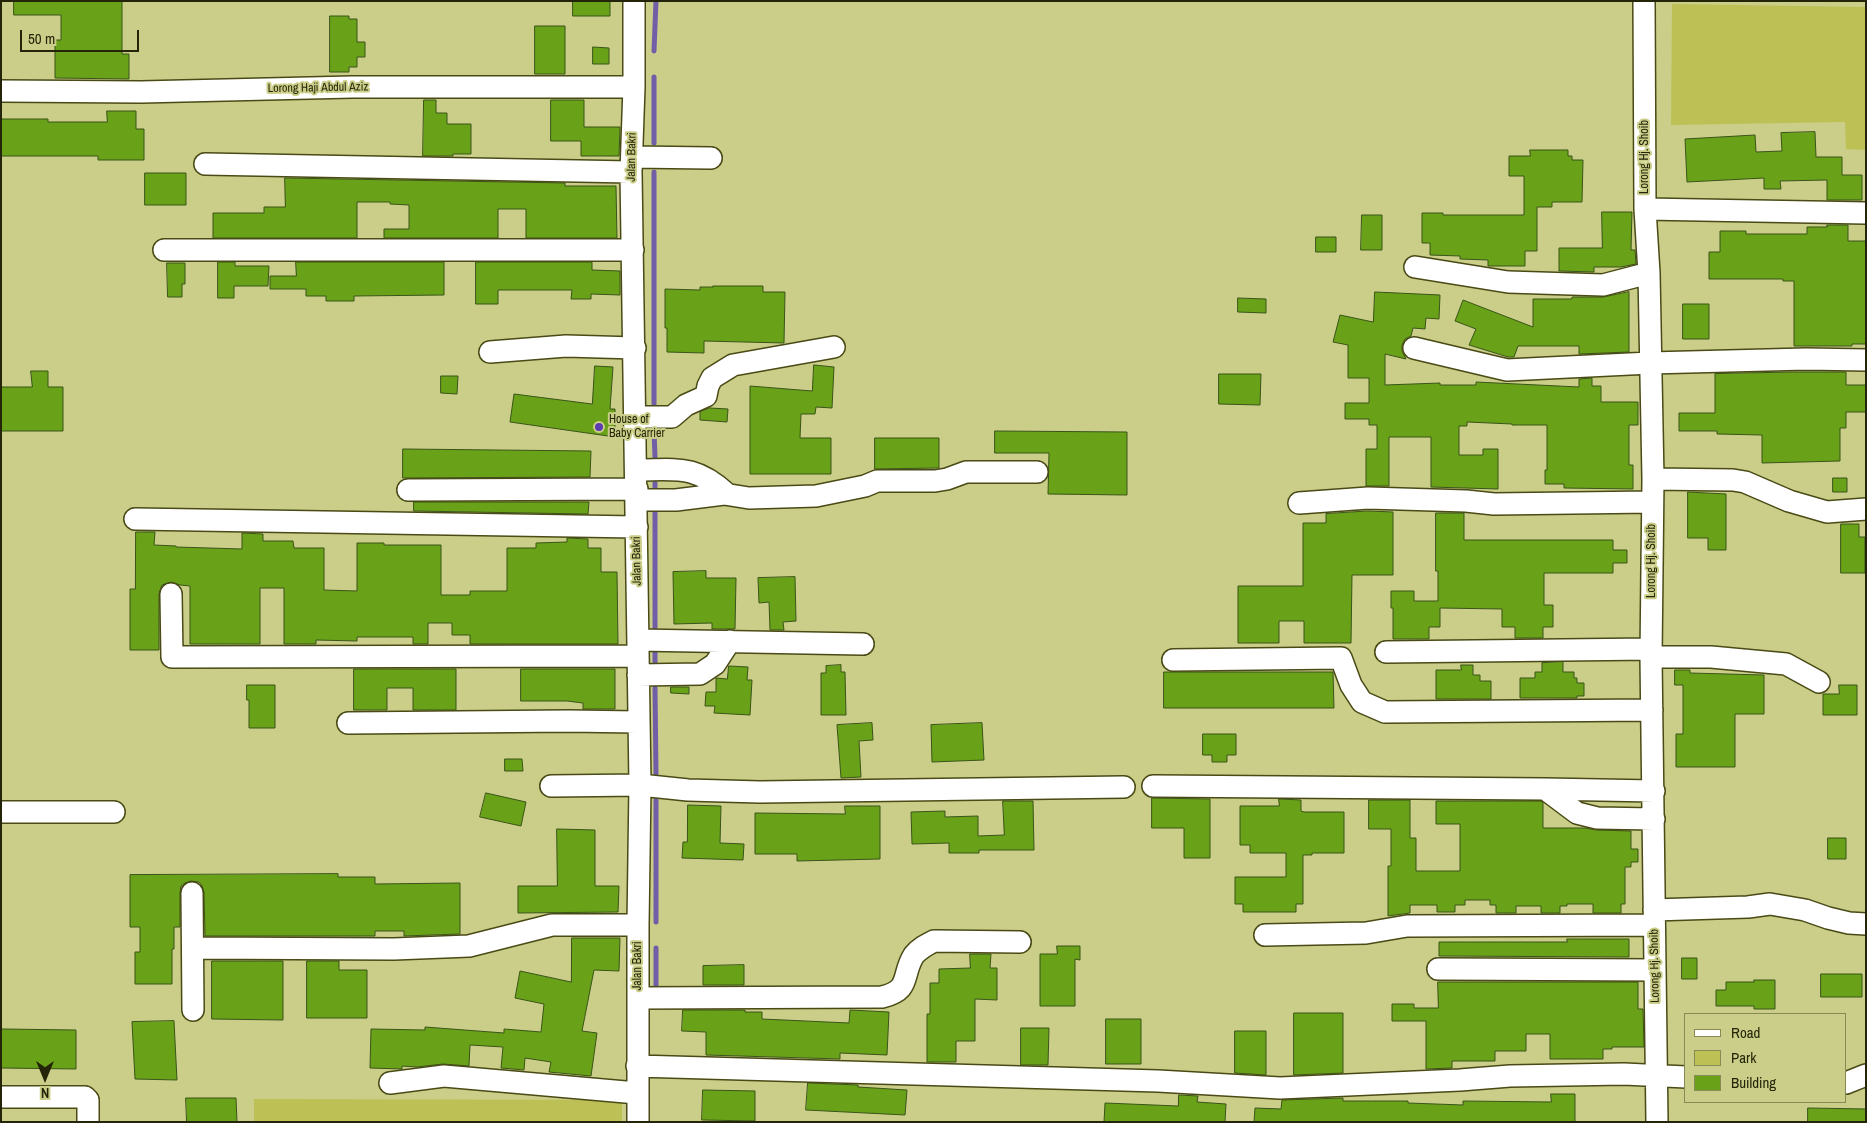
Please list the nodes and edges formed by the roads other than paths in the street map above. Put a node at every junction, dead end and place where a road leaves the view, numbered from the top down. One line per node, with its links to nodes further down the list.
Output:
1 (634, 1): 3 (street, Jalan Bakri)
2 (1644, 1): 8 (street, Lorong Hj. Shoib)
3 (634, 87): 4 (street, Lorong Haji Abdul Aziz); 7 (street, Jalan Bakri)
4 (1, 91)
5 (711, 158): 7 (street)
6 (205, 164): 7 (street)
7 (632, 164): 11 (street, Jalan Bakri)
8 (1646, 210): 9 (street); 13 (street, Lorong Hj. Shoib)
9 (1866, 213)
10 (164, 250): 11 (street)
11 (633, 250): 15 (street, Jalan Bakri)
12 (1415, 267): 13 (street)
13 (1649, 273): 19 (street, Lorong Hj. Shoib)
14 (834, 347): 20 (street)
15 (635, 348): 17 (street); 20 (street, Jalan Bakri)
16 (1414, 348): 19 (street)
17 (490, 352)
18 (1866, 360): 19 (street)
19 (1650, 363): 22 (street, Lorong Hj. Shoib)
20 (635, 417): 23 (street, Jalan Bakri)
21 (1037, 472): 25 (street)
22 (1653, 479): 26 (street, Lorong Hj. Shoib); 28 (street)
23 (637, 487): 24 (street); 25 (street); 25 (street); 30 (street, Jalan Bakri)
24 (408, 490)
25 (727, 494)
26 (1652, 502): 27 (street); 35 (street, Lorong Hj. Shoib)
27 (1299, 503)
28 (1866, 510)
29 (135, 519): 30 (street)
30 (637, 527): 36 (street, Jalan Bakri)
31 (171, 594): 36 (street)
32 (730, 641): 33 (street); 36 (street); 36 (street)
33 (863, 644)
34 (1386, 652): 35 (street)
35 (1651, 653): 38 (street); 39 (street, Lorong Hj. Shoib)
36 (638, 657): 40 (street, Jalan Bakri)
37 (1173, 660): 39 (street)
38 (1819, 682)
39 (1652, 710): 47 (street, Lorong Hj. Shoib)
40 (638, 722): 41 (street); 42 (street, Jalan Bakri)
41 (348, 723)
42 (640, 785): 43 (street); 45 (street); 54 (street, Jalan Bakri)
43 (551, 786)
44 (1153, 786): 46 (street)
45 (1124, 787)
46 (1545, 790): 47 (street); 50 (street)
47 (1654, 791): 50 (street, Lorong Hj. Shoib)
48 (1, 812): 49 (street)
49 (114, 812)
50 (1654, 819): 52 (street, Lorong Hj. Shoib)
51 (192, 893): 57 (street)
52 (1654, 918): 53 (street); 55 (street); 59 (street, Lorong Hj. Shoib)
53 (1866, 924)
54 (638, 925): 57 (street); 60 (street, Jalan Bakri)
55 (1265, 936)
56 (1020, 942): 60 (street)
57 (192, 948): 61 (street)
58 (1438, 970): 59 (street)
59 (1655, 970): 63 (street, Lorong Hj. Shoib)
60 (638, 998): 62 (street, Jalan Bakri)
61 (193, 1010)
62 (637, 1066): 63 (street); 68 (street, Jalan Bakri)
63 (1657, 1075): 65 (street); 72 (street, Lorong Hj. Shoib)
64 (1866, 1075): 67 (street)
65 (1684, 1077)
66 (390, 1083): 68 (street)
67 (1847, 1083)
68 (637, 1093): 71 (street, Jalan Bakri)
69 (1, 1097): 70 (street)
70 (88, 1122)
71 (638, 1122)
72 (1657, 1122)

